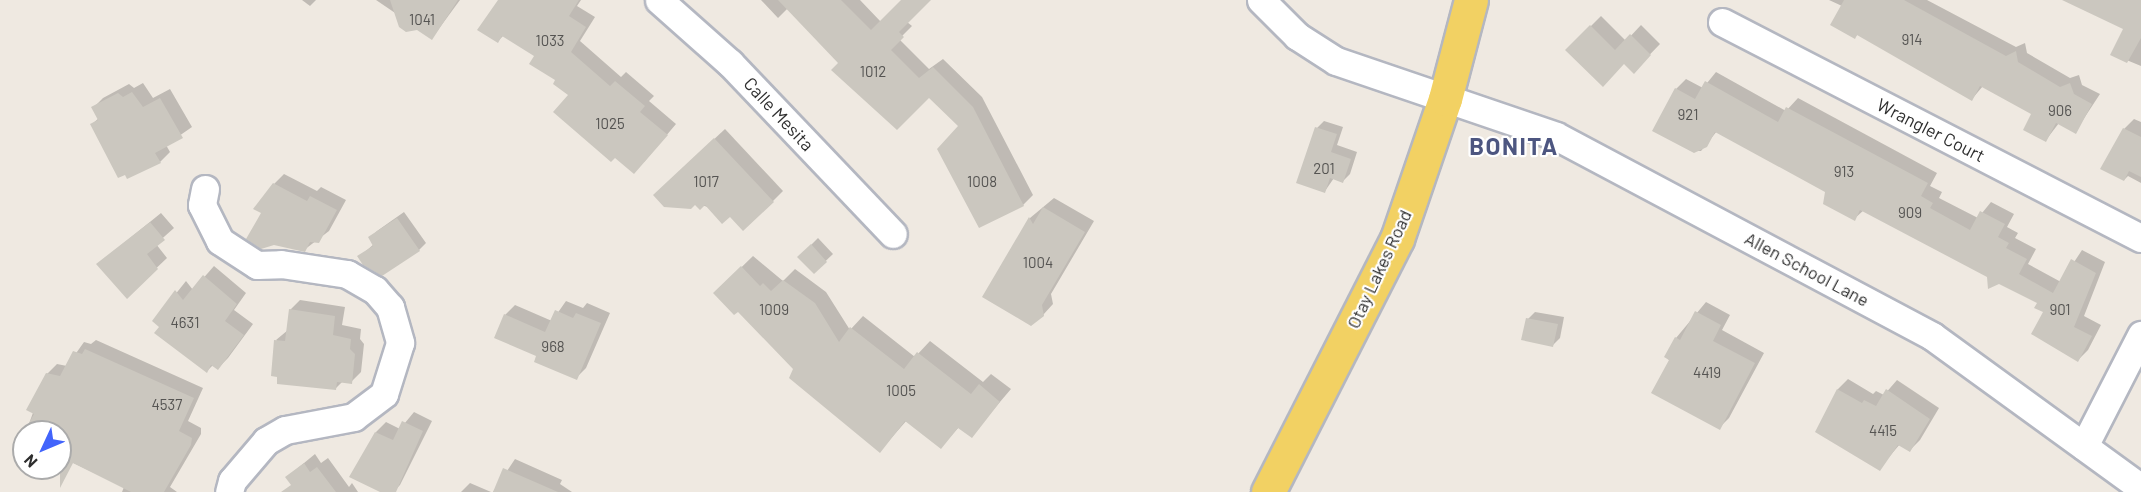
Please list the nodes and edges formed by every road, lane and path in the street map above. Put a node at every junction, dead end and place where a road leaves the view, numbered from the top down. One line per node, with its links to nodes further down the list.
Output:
1 (659, 0): 7 (street, Calle Mesita)
2 (1261, 0): 5 (street, Allen School Lane)
3 (1471, 0): 5 (main road, Otay Lakes Road)
4 (1722, 22): 8 (street, Wrangler Court)
5 (1445, 99): 10 (street, Allen School Lane); 13 (main road, Otay Lakes Road)
6 (205, 189): 12 (street)
7 (893, 234)
8 (2141, 238)
9 (2141, 335): 10 (street)
10 (2084, 446): 11 (street, Allen School Lane)
11 (2141, 488)
12 (229, 492)
13 (1268, 492)

